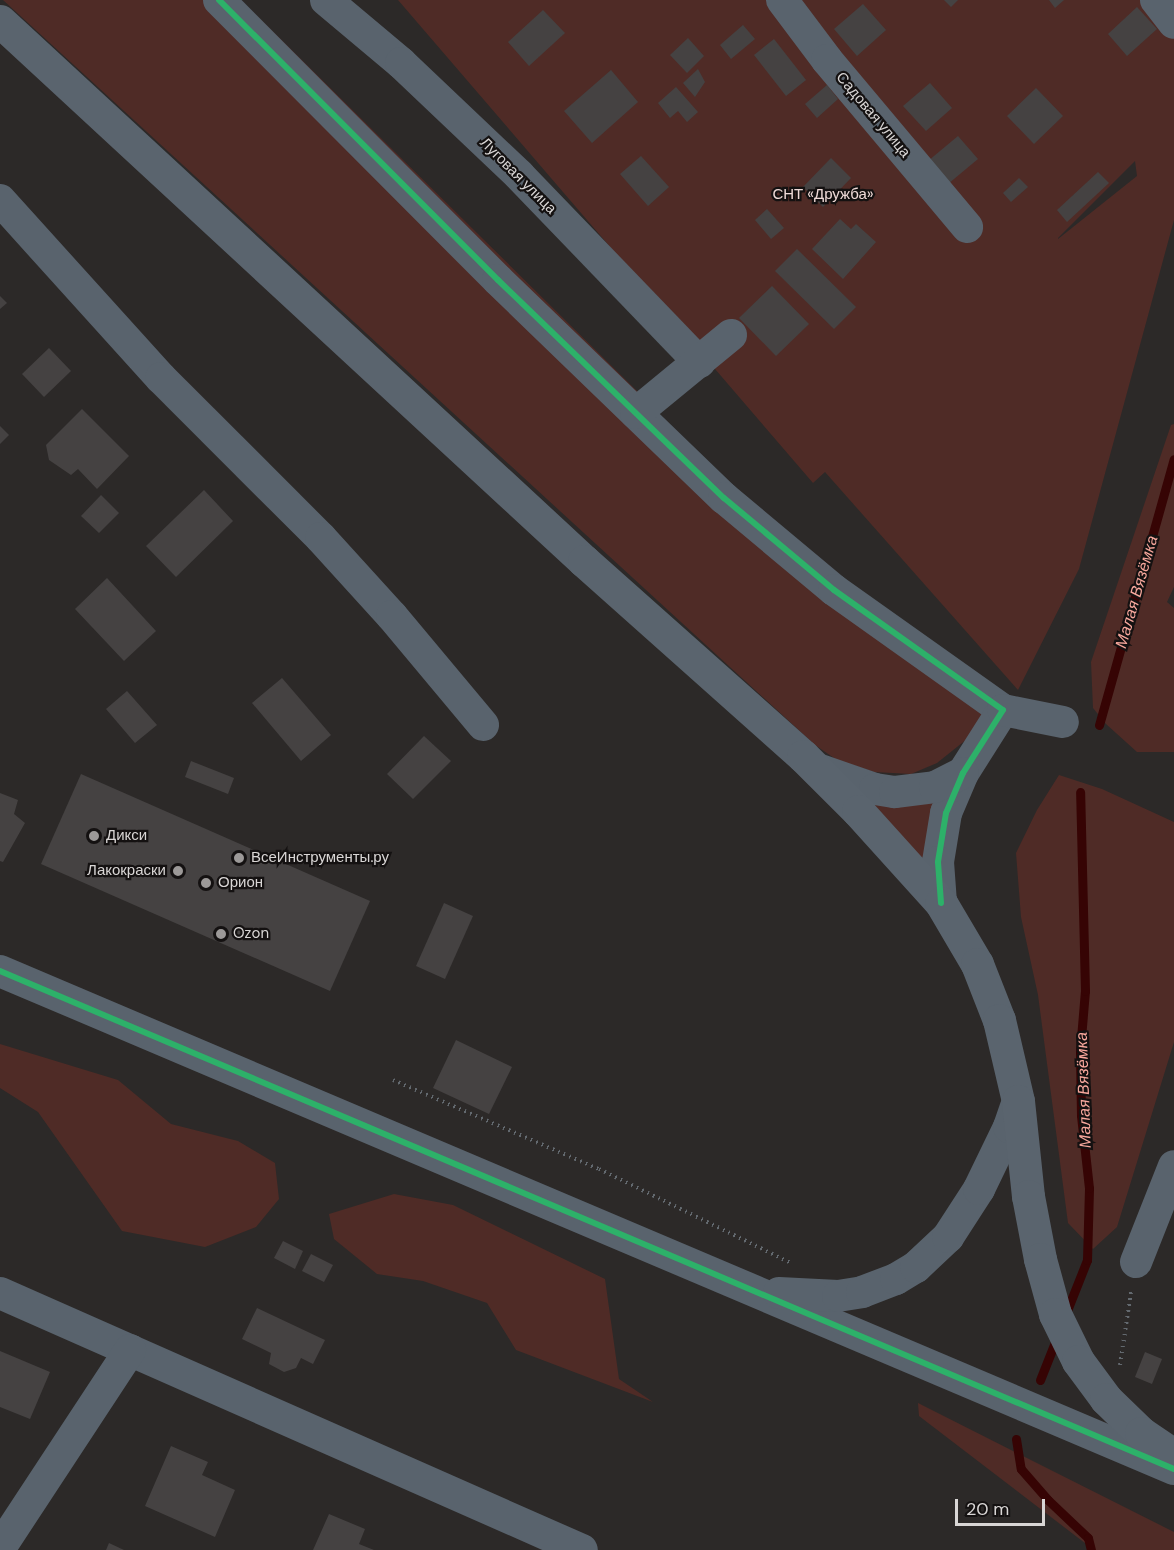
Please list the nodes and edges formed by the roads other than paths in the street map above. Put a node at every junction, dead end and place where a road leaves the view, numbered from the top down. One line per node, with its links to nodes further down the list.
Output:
1 (219, 0): 11 (street)
2 (326, 0): 10 (street, Луговая улица)
3 (782, 0): 8 (street, Садовая улица)
4 (1156, 0): 6 (street)
5 (0, 21): 15 (main road)
6 (1174, 23)
7 (0, 200): 14 (street)
8 (967, 227)
9 (731, 335): 10 (street)
10 (699, 362): 11 (street)
11 (636, 413): 12 (street)
12 (1003, 710): 13 (street); 16 (street)
13 (1063, 722)
14 (483, 725)
15 (817, 769): 16 (street); 17 (main road)
16 (963, 773): 17 (street)
17 (941, 903): 19 (main road)
18 (0, 970): 22 (street)
19 (1018, 1101): 22 (street); 25 (main road)
20 (1174, 1166): 21 (street)
21 (1136, 1262)
22 (750, 1289): 26 (street)
23 (0, 1293): 24 (street)
24 (130, 1350): 27 (street); 28 (street)
25 (1174, 1455)
26 (1174, 1470)
27 (0, 1548)
28 (582, 1550)

